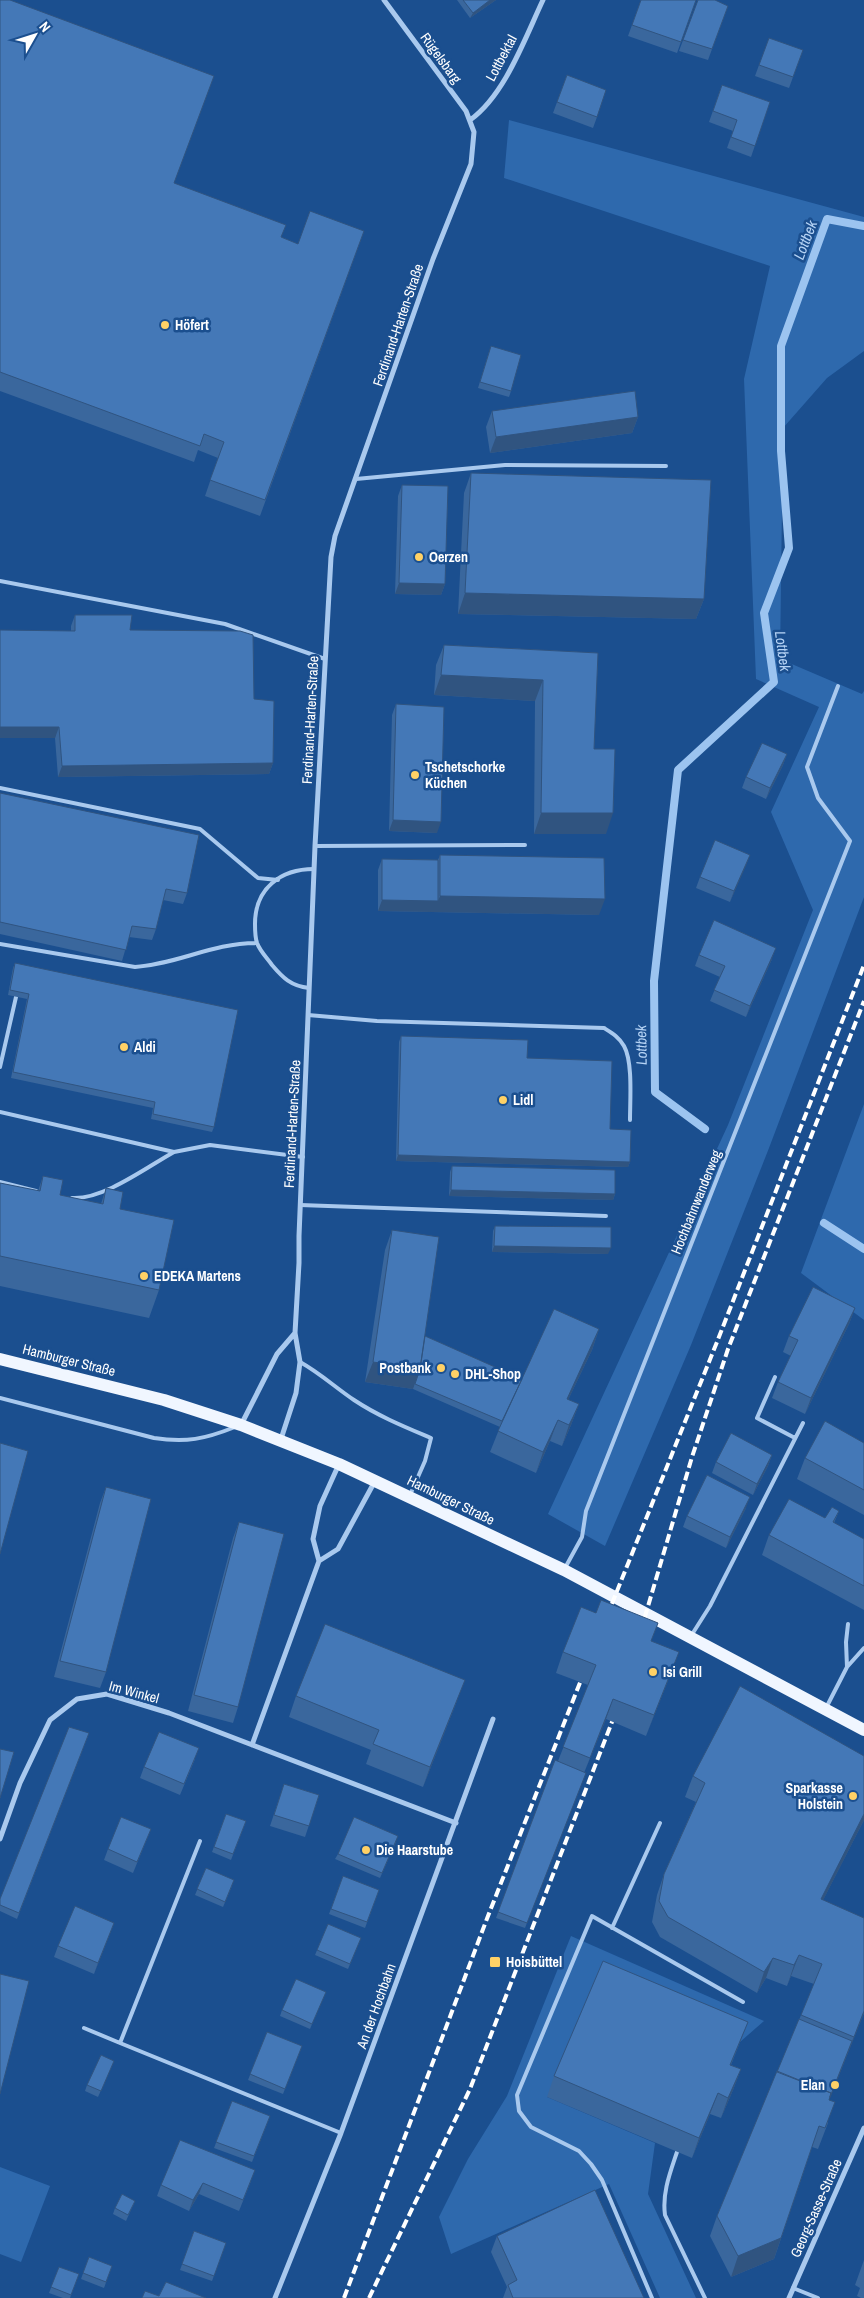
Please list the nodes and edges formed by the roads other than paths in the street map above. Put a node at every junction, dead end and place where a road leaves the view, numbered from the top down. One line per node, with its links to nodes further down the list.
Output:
1 (384, 0): 3 (street, Rügelsbarg)
2 (543, 0): 3 (street, Lottbektal)
3 (470, 120): 4 (street, Rügelsbarg)
4 (474, 132): 6 (street, Ferdinand-Harten-Straße)
5 (666, 466): 6 (lane)
6 (356, 479): 8 (street, Ferdinand-Harten-Straße)
7 (0, 581): 8 (lane)
8 (325, 659): 12 (street, Ferdinand-Harten-Straße)
9 (838, 686): 43 (lane, Hochbahnwanderweg)
10 (0, 788): 14 (lane)
11 (525, 845): 12 (lane)
12 (315, 846): 13 (street, Ferdinand-Harten-Straße)
13 (314, 869): 14 (lane); 17 (street, Ferdinand-Harten-Straße)
14 (278, 880): 15 (lane)
15 (257, 942): 16 (lane); 17 (lane)
16 (0, 944)
17 (309, 988): 19 (street, Ferdinand-Harten-Straße)
18 (16, 997): 20 (lane)
19 (308, 1015): 22 (lane); 24 (street, Ferdinand-Harten-Straße)
20 (0, 1067)
21 (0, 1112): 23 (lane)
22 (630, 1120)
23 (174, 1152): 24 (lane); 27 (lane)
24 (303, 1157): 28 (street, Ferdinand-Harten-Straße)
25 (0, 1182): 26 (lane)
26 (46, 1193)
27 (64, 1197)
28 (300, 1205): 29 (lane); 30 (street, Ferdinand-Harten-Straße)
29 (606, 1216)
30 (295, 1333): 32 (street, Ferdinand-Harten-Straße); 36 (street)
31 (0, 1359): 36 (main road, Hamburger Straße)
32 (300, 1362): 38 (street, Ferdinand-Harten-Straße); 41 (lane)
33 (775, 1377): 37 (lane)
34 (0, 1398): 36 (lane)
35 (803, 1423): 37 (lane)
36 (241, 1425): 38 (main road, Hamburger Straße)
37 (795, 1438): 45 (lane)
38 (281, 1440): 39 (main road, Hamburger Straße)
39 (339, 1464): 40 (main road, Hamburger Straße); 42 (street)
40 (375, 1481): 41 (main road, Hamburger Straße); 42 (street)
41 (409, 1496): 43 (main road, Hamburger Straße)
42 (319, 1561): 51 (street)
43 (564, 1570): 45 (main road, Hamburger Straße)
44 (848, 1624): 47 (lane)
45 (691, 1636): 48 (main road, Hamburger Straße)
46 (864, 1648): 47 (lane)
47 (847, 1667): 48 (lane)
48 (825, 1710): 50 (main road, Hamburger Straße)
49 (493, 1719): 52 (street, An der Hochbahn)
50 (864, 1730)
51 (252, 1746): 52 (street, Im Winkel); 54 (street, Im Winkel)
52 (456, 1823): 61 (street, An der Hochbahn)
53 (660, 1823): 56 (lane)
54 (0, 1839)
55 (200, 1841): 59 (lane)
56 (612, 1928): 57 (lane); 65 (lane)
57 (743, 2002)
58 (84, 2028): 59 (lane)
59 (120, 2044): 61 (lane)
60 (864, 2128): 63 (street, Georg-Sasse-Straße)
61 (341, 2133): 64 (street, An der Hochbahn)
62 (677, 2152): 66 (lane)
63 (793, 2288): 67 (street, Georg-Sasse-Straße); 68 (lane)
64 (275, 2298)
65 (652, 2298)
66 (705, 2298)
67 (789, 2298)
68 (818, 2298)

